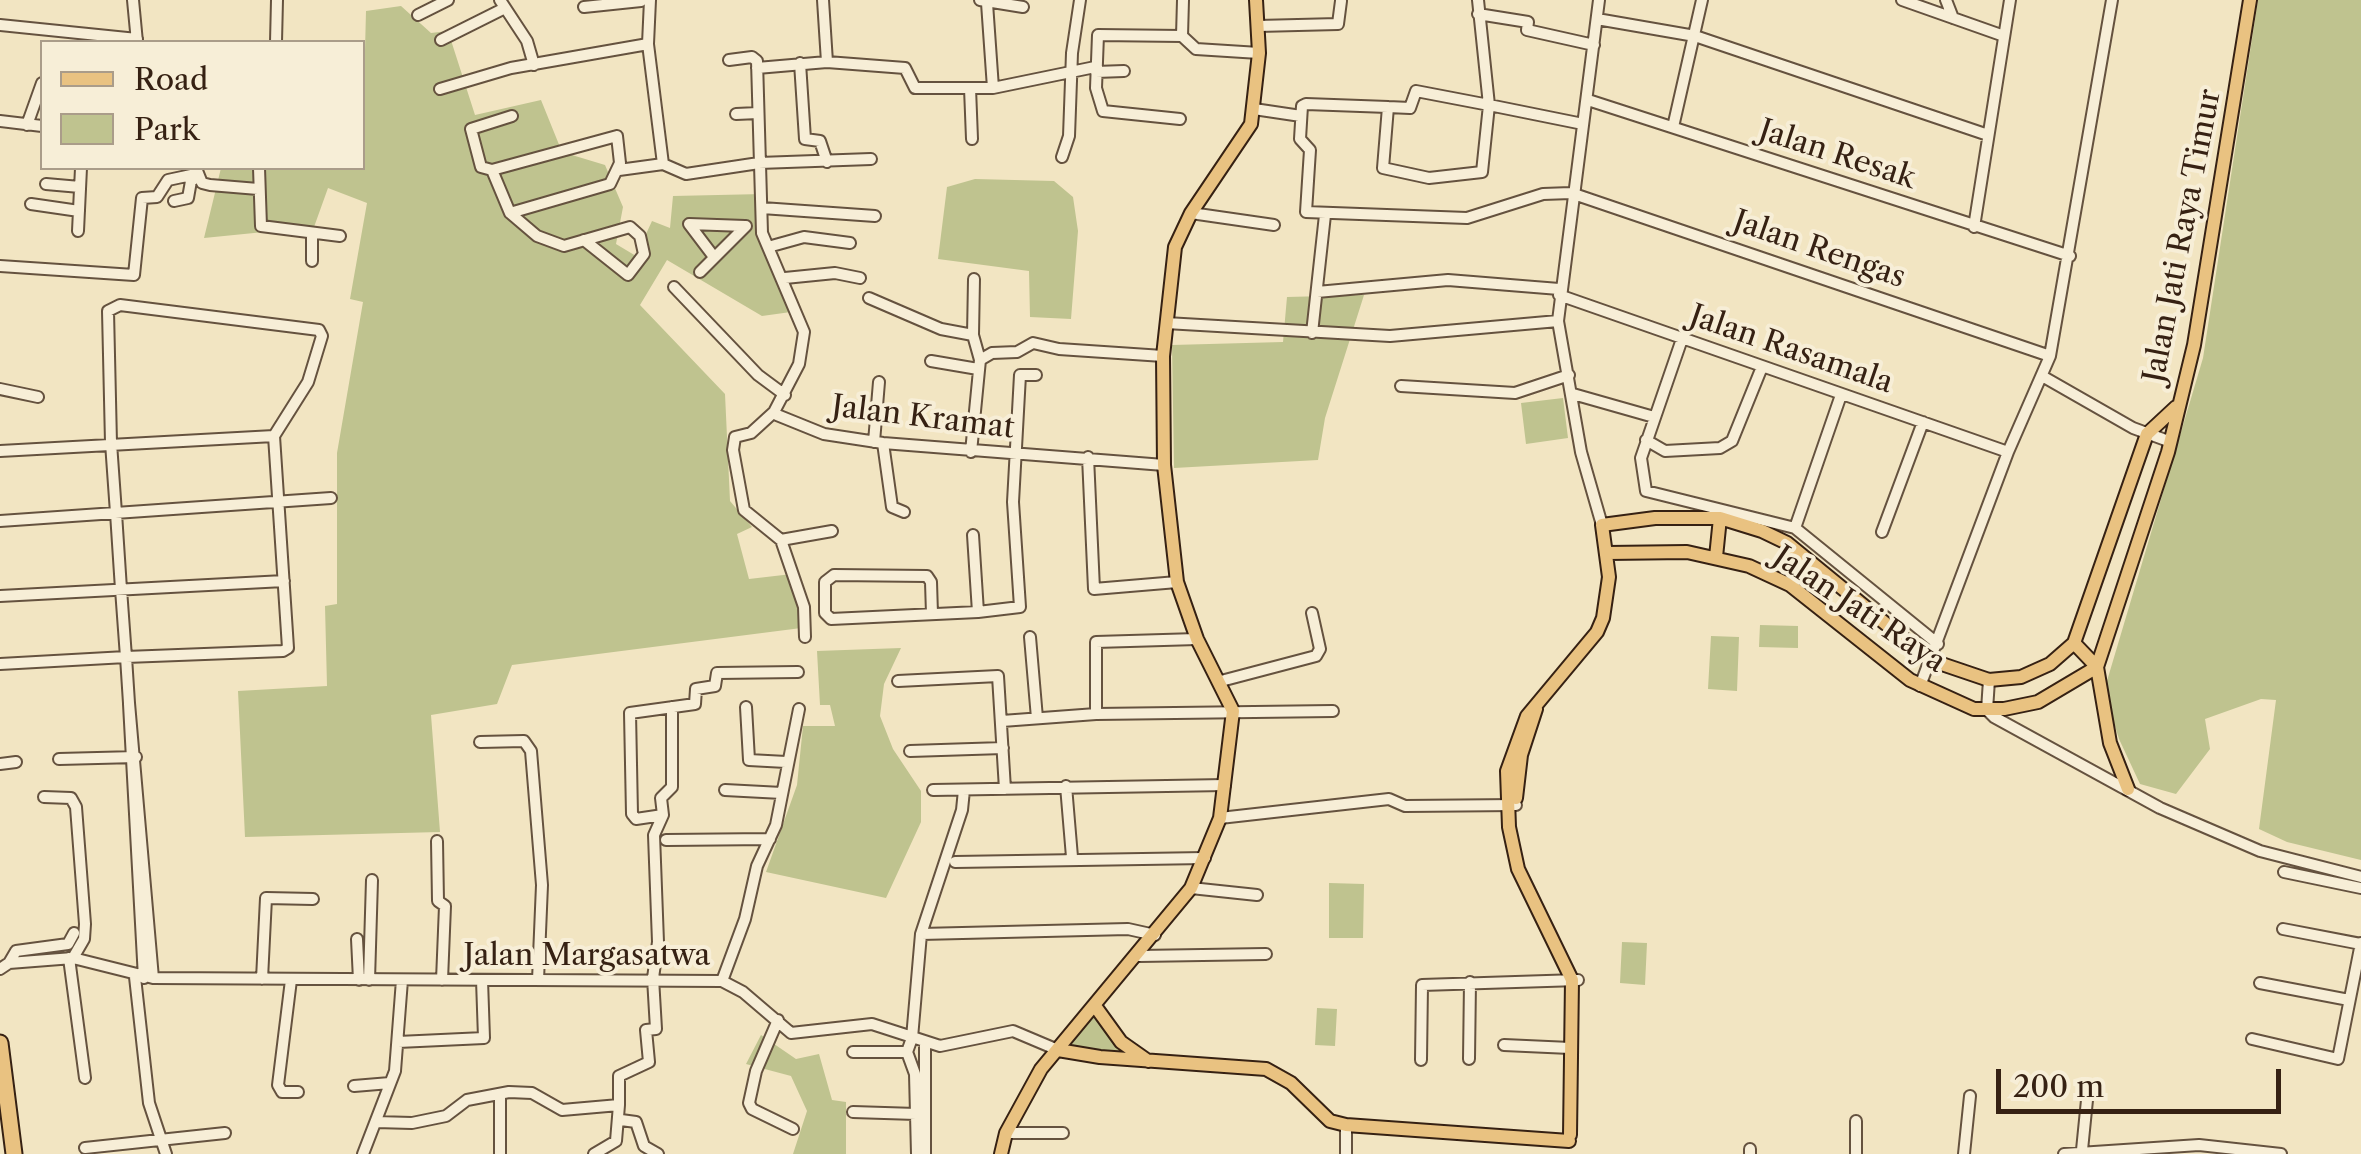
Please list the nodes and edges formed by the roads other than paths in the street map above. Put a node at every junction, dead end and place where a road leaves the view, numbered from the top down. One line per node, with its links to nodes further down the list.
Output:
1 (134, 0): 34 (street)
2 (277, 0): 35 (street)
3 (823, 0): 41 (street)
4 (1080, 0): 44 (street)
5 (1183, 0): 28 (street)
6 (1256, 0): 27 (main road)
7 (1478, 0): 22 (street)
8 (1599, 0): 25 (street)
9 (1702, 0): 29 (street)
10 (1902, 0): 24 (street)
11 (1946, 0): 24 (street)
12 (2010, 0): 30 (street)
13 (2112, 0): 99 (street)
14 (2250, 0): 131 (main road, Jalan Jati Raya Timur)
15 (647, 1): 20 (street); 36 (street)
16 (984, 2): 21 (street); 50 (street)
17 (1341, 2): 27 (street)
18 (503, 4): 32 (street); 42 (street)
19 (439, 5): 23 (street)
20 (584, 7)
21 (1023, 7)
22 (1478, 14): 37 (street); 52 (street)
23 (418, 15)
24 (1953, 18): 30 (street)
25 (1597, 20): 29 (street); 37 (street)
26 (0, 26): 31 (street)
27 (1258, 26): 38 (main road)
28 (1182, 36): 38 (street); 45 (street)
29 (1695, 36): 64 (street); 65 (street)
30 (2004, 36): 65 (street)
31 (59, 38): 33 (street)
32 (446, 38)
33 (87, 40)
34 (137, 40)
35 (276, 40)
36 (648, 44): 42 (street); 71 (street)
37 (1594, 45): 51 (street)
38 (1259, 53): 54 (main road)
39 (729, 60): 43 (street)
40 (800, 62): 41 (street); 43 (street); 70 (street)
41 (828, 62): 49 (street)
42 (534, 65): 48 (street)
43 (758, 68): 56 (street, Jalan Kramat)
44 (1072, 69): 45 (street); 50 (street); 67 (street)
45 (1096, 70): 46 (street); 59 (street)
46 (1124, 71)
47 (40, 88): 61 (street)
48 (440, 88)
49 (970, 88): 50 (street); 66 (street)
50 (993, 88)
51 (1588, 100): 62 (street); 64 (street, Jalan Resak)
52 (1489, 105): 53 (street); 53 (street); 62 (street)
53 (1388, 107): 58 (street)
54 (1254, 109): 58 (street); 86 (main road)
55 (736, 114): 56 (street)
56 (758, 114): 69 (street, Jalan Kramat)
57 (512, 116): 74 (street)
58 (1301, 116): 87 (street)
59 (1180, 119)
60 (0, 121): 61 (street)
61 (27, 124): 63 (street)
62 (1583, 124): 80 (street)
63 (40, 126)
64 (1673, 126): 92 (street, Jalan Resak)
65 (1988, 135): 92 (street)
66 (972, 139)
67 (1062, 157)
68 (871, 159): 70 (street)
69 (759, 162): 70 (street); 71 (street); 83 (street, Jalan Kramat)
70 (827, 162)
71 (662, 164): 75 (street)
72 (81, 170): 78 (street)
73 (260, 170): 79 (street)
74 (492, 170): 75 (street); 85 (street)
75 (619, 170): 85 (street)
76 (197, 173): 79 (street); 81 (street); 102 (street)
77 (46, 184): 78 (street)
78 (80, 187): 84 (street)
79 (258, 189): 94 (street)
80 (1571, 193): 87 (street); 109 (street); 117 (street, Jalan Rengas)
81 (174, 201)
82 (31, 204): 84 (street)
83 (762, 208): 88 (street); 90 (street, Jalan Kramat)
84 (79, 211): 93 (street)
85 (510, 212): 96 (street)
86 (1191, 214): 89 (street); 112 (main road)
87 (1325, 215): 108 (street)
88 (875, 216)
89 (1274, 224)
90 (762, 225): 91 (street); 98 (street, Jalan Kramat)
91 (745, 226): 100 (street); 100 (street)
92 (1974, 227): 99 (street, Jalan Resak)
93 (78, 232)
94 (312, 233): 95 (street); 101 (street)
95 (340, 236)
96 (584, 240): 96 (street)
97 (850, 243): 98 (street)
98 (768, 247): 104 (street, Jalan Kramat)
99 (2070, 256): 117 (street)
100 (714, 257): 103 (street)
101 (312, 261)
102 (0, 266)
103 (700, 272)
104 (784, 278): 105 (street); 128 (street, Jalan Kramat)
105 (860, 278)
106 (974, 278): 114 (street)
107 (674, 287): 128 (street)
108 (1316, 292): 109 (street, Jalan Rasamala); 113 (street)
109 (1559, 292): 111 (street); 115 (street, Jalan Rasamala)
110 (868, 298): 114 (street)
111 (1558, 321): 113 (street); 122 (street)
112 (1166, 324): 113 (street); 116 (main road)
113 (1312, 333)
114 (973, 335): 119 (street)
115 (1682, 339): 120 (street, Jalan Rasamala); 133 (street)
116 (1163, 356): 119 (street); 146 (main road)
117 (2050, 356): 123 (street)
118 (931, 360): 119 (street)
119 (979, 364): 142 (street)
120 (1762, 367): 129 (street, Jalan Rasamala); 137 (street)
121 (1036, 374): 144 (street)
122 (1568, 375): 125 (street); 127 (street)
123 (2042, 376): 135 (street); 143 (street)
124 (879, 382): 139 (street)
125 (1401, 386)
126 (0, 389): 130 (street)
127 (1573, 394): 133 (street); 153 (street)
128 (785, 395): 132 (street, Jalan Kramat)
129 (1841, 395): 134 (street, Jalan Rasamala); 154 (street)
130 (38, 397)
131 (2176, 407): 135 (main road, Jalan Jati Raya Timur); 138 (main road)
132 (774, 412): 139 (street, Jalan Kramat); 158 (street)
133 (1654, 416): 137 (street)
134 (1923, 422): 143 (street, Jalan Rasamala); 156 (street)
135 (2147, 434): 138 (street); 171 (main road, Jalan Jati Raya Timur)
136 (274, 436): 140 (street); 140 (street); 148 (street)
137 (1646, 440): 154 (street)
138 (2170, 442): 176 (main road)
139 (878, 443): 142 (street, Jalan Kramat); 149 (street)
140 (111, 444): 141 (street); 150 (street)
141 (0, 450)
142 (971, 452): 144 (street, Jalan Kramat)
143 (2008, 452): 172 (street)
144 (1016, 455): 145 (street, Jalan Kramat); 165 (street)
145 (1088, 457): 146 (street, Jalan Kramat); 162 (street)
146 (1164, 465): 162 (main road)
147 (331, 498): 148 (street)
148 (277, 502): 150 (street); 161 (street)
149 (904, 512)
150 (116, 513): 152 (street); 163 (street)
151 (1720, 518): 153 (main road); 160 (main road); 174 (main road)
152 (0, 520)
153 (1602, 525): 159 (main road)
154 (1796, 528): 172 (street)
155 (832, 531): 158 (street)
156 (1882, 532)
157 (973, 535): 165 (street)
158 (781, 540): 168 (street)
159 (1608, 553): 160 (main road, Jalan Jati Raya); 208 (main road)
160 (1716, 558): 181 (main road, Jalan Jati Raya)
161 (284, 581): 163 (street); 173 (street)
162 (1176, 582): 170 (main road)
163 (122, 589): 164 (street); 173 (street)
164 (0, 596)
165 (978, 612): 167 (street)
166 (1312, 613): 180 (street)
167 (932, 614): 167 (street)
168 (805, 637)
169 (1030, 638): 189 (street)
170 (1196, 639): 180 (main road); 188 (street)
171 (2074, 643): 176 (main road); 179 (main road)
172 (1938, 644): 174 (street)
173 (126, 657): 175 (street); 194 (street)
174 (1930, 660): 179 (main road); 181 (street)
175 (0, 664)
176 (2097, 667): 186 (main road); 202 (main road)
177 (798, 672): 183 (street)
178 (898, 680): 190 (street)
179 (1988, 680): 186 (street)
180 (1221, 681): 187 (main road)
181 (1920, 686): 186 (main road, Jalan Jati Raya)
182 (746, 706): 197 (street)
183 (672, 708): 209 (street); 209 (street)
184 (798, 708): 197 (street)
185 (1333, 710): 187 (street)
186 (1987, 710): 202 (street)
187 (1228, 711): 188 (street); 199 (main road)
188 (1096, 714): 189 (street)
189 (1038, 718): 190 (street)
190 (1002, 721): 192 (street)
191 (480, 742): 242 (street)
192 (1002, 748): 193 (street); 201 (street)
193 (910, 751)
194 (133, 757): 195 (street); 234 (street)
195 (59, 758)
196 (16, 762): 198 (street)
197 (786, 762): 206 (street)
198 (0, 764)
199 (1216, 785): 200 (street); 210 (main road)
200 (1066, 786): 201 (street); 214 (street)
201 (1004, 789): 205 (street)
202 (2128, 789): 218 (street)
203 (725, 790): 206 (street)
204 (932, 790): 205 (street)
205 (964, 790): 227 (street)
206 (782, 793): 211 (street)
207 (44, 797): 232 (street)
208 (1512, 805): 210 (street); 243 (main road)
209 (663, 816): 235 (street)
210 (1220, 818): 215 (main road)
211 (770, 839): 212 (street); 244 (street)
212 (666, 840)
213 (437, 841): 240 (street)
214 (1072, 857): 215 (street); 216 (street)
215 (1196, 858): 220 (main road)
216 (954, 862)
217 (2284, 872): 221 (street)
218 (2361, 878)
219 (372, 880): 238 (street)
220 (1191, 888): 222 (street); 226 (main road)
221 (2361, 888)
222 (1257, 895)
223 (313, 899): 236 (street)
224 (2283, 929): 229 (street)
225 (74, 933): 233 (street)
226 (1149, 933): 227 (street); 231 (main road)
227 (921, 934): 250 (street)
228 (358, 940): 238 (street)
229 (2361, 944): 247 (street)
230 (1266, 954): 231 (street)
231 (1139, 956): 248 (main road)
232 (71, 958): 233 (street, Jalan Margasatwa); 234 (street, Jalan Margasatwa); 263 (street)
233 (4, 966)
234 (144, 978): 236 (street, Jalan Margasatwa); 283 (street)
235 (652, 978): 242 (street, Jalan Margasatwa); 244 (street, Jalan Margasatwa); 271 (street)
236 (262, 979): 237 (street, Jalan Margasatwa)
237 (290, 980): 238 (street, Jalan Margasatwa); 268 (street)
238 (364, 980): 239 (street, Jalan Margasatwa)
239 (402, 980): 240 (street, Jalan Margasatwa); 252 (street)
240 (442, 980): 241 (street, Jalan Margasatwa)
241 (482, 980): 242 (street, Jalan Margasatwa); 252 (street)
242 (538, 980)
243 (1575, 980): 245 (street); 254 (main road)
244 (722, 981): 249 (street, Jalan Margasatwa)
245 (1470, 982): 260 (street); 261 (street)
246 (2260, 983): 247 (street)
247 (2349, 1000): 251 (street)
248 (1095, 1006): 257 (main road); 262 (main road)
249 (778, 1020): 250 (street, Jalan Margasatwa); 278 (street)
250 (912, 1038): 255 (street, Jalan Margasatwa); 259 (street)
251 (2252, 1040)
252 (398, 1042): 264 (street)
253 (0, 1043): 286 (highway)
254 (1573, 1043): 256 (street); 279 (main road)
255 (925, 1044): 257 (street, Jalan Margasatwa); 293 (street)
256 (1504, 1045)
257 (1058, 1050): 262 (main road, Jalan Margasatwa); 281 (main road)
258 (853, 1052): 259 (street)
259 (906, 1052): 273 (street)
260 (1469, 1059)
261 (1421, 1060)
262 (1150, 1062): 277 (main road, Jalan Margasatwa)
263 (85, 1078)
264 (390, 1083): 265 (street); 276 (street)
265 (354, 1086)
266 (0, 1088): 286 (street)
267 (2088, 1090): 285 (street)
268 (298, 1092)
269 (500, 1096): 271 (street); 276 (street); 289 (street)
270 (1970, 1096): 297 (street)
271 (619, 1104): 274 (street)
272 (853, 1112): 273 (street)
273 (916, 1114): 292 (street)
274 (620, 1120): 290 (street); 291 (street)
275 (1856, 1121): 296 (street)
276 (376, 1122): 288 (street)
277 (1346, 1125): 279 (main road); 295 (street)
278 (793, 1130)
279 (1569, 1130)
280 (225, 1133): 283 (street)
281 (1006, 1133): 282 (street); 294 (main road)
282 (1063, 1133)
283 (163, 1138): 284 (street); 287 (street)
284 (84, 1148)
285 (2082, 1150): 298 (street); 299 (street)
286 (11, 1154)
287 (166, 1154)
288 (363, 1154)
289 (500, 1154)
290 (594, 1154)
291 (658, 1154)
292 (916, 1154)
293 (925, 1154)
294 (1000, 1154)
295 (1346, 1154)
296 (1856, 1154)
297 (1964, 1154)
298 (2064, 1154)
299 (2280, 1154)

